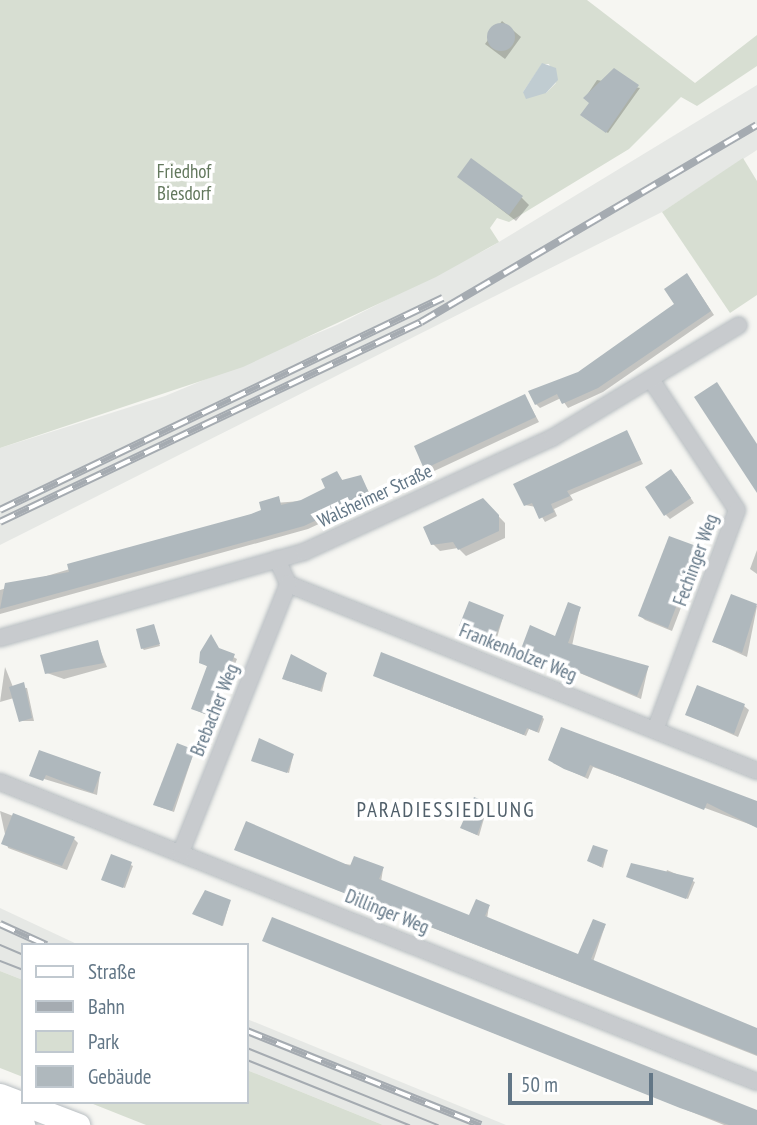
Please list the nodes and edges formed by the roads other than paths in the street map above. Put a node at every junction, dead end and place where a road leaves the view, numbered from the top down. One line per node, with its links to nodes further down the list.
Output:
1 (739, 325): 2 (street, Walsheimer Straße)
2 (652, 382): 3 (street, Walsheimer Straße); 6 (street, Fechinger Weg)
3 (277, 559): 4 (street); 5 (street, Walsheimer Straße)
4 (288, 584): 6 (street, Frankenholzer Weg); 9 (street, Brebacher Weg)
5 (0, 638)
6 (655, 730): 7 (street, Frankenholzer Weg)
7 (757, 771)
8 (0, 782): 9 (street, Dillinger Weg)
9 (181, 852): 10 (street, Dillinger Weg)
10 (757, 1083)
11 (0, 1095): 12 (main road)
12 (21, 1103)
13 (23, 1104): 16 (main road)
14 (0, 1116): 15 (main road)
15 (23, 1125)
16 (78, 1125)

